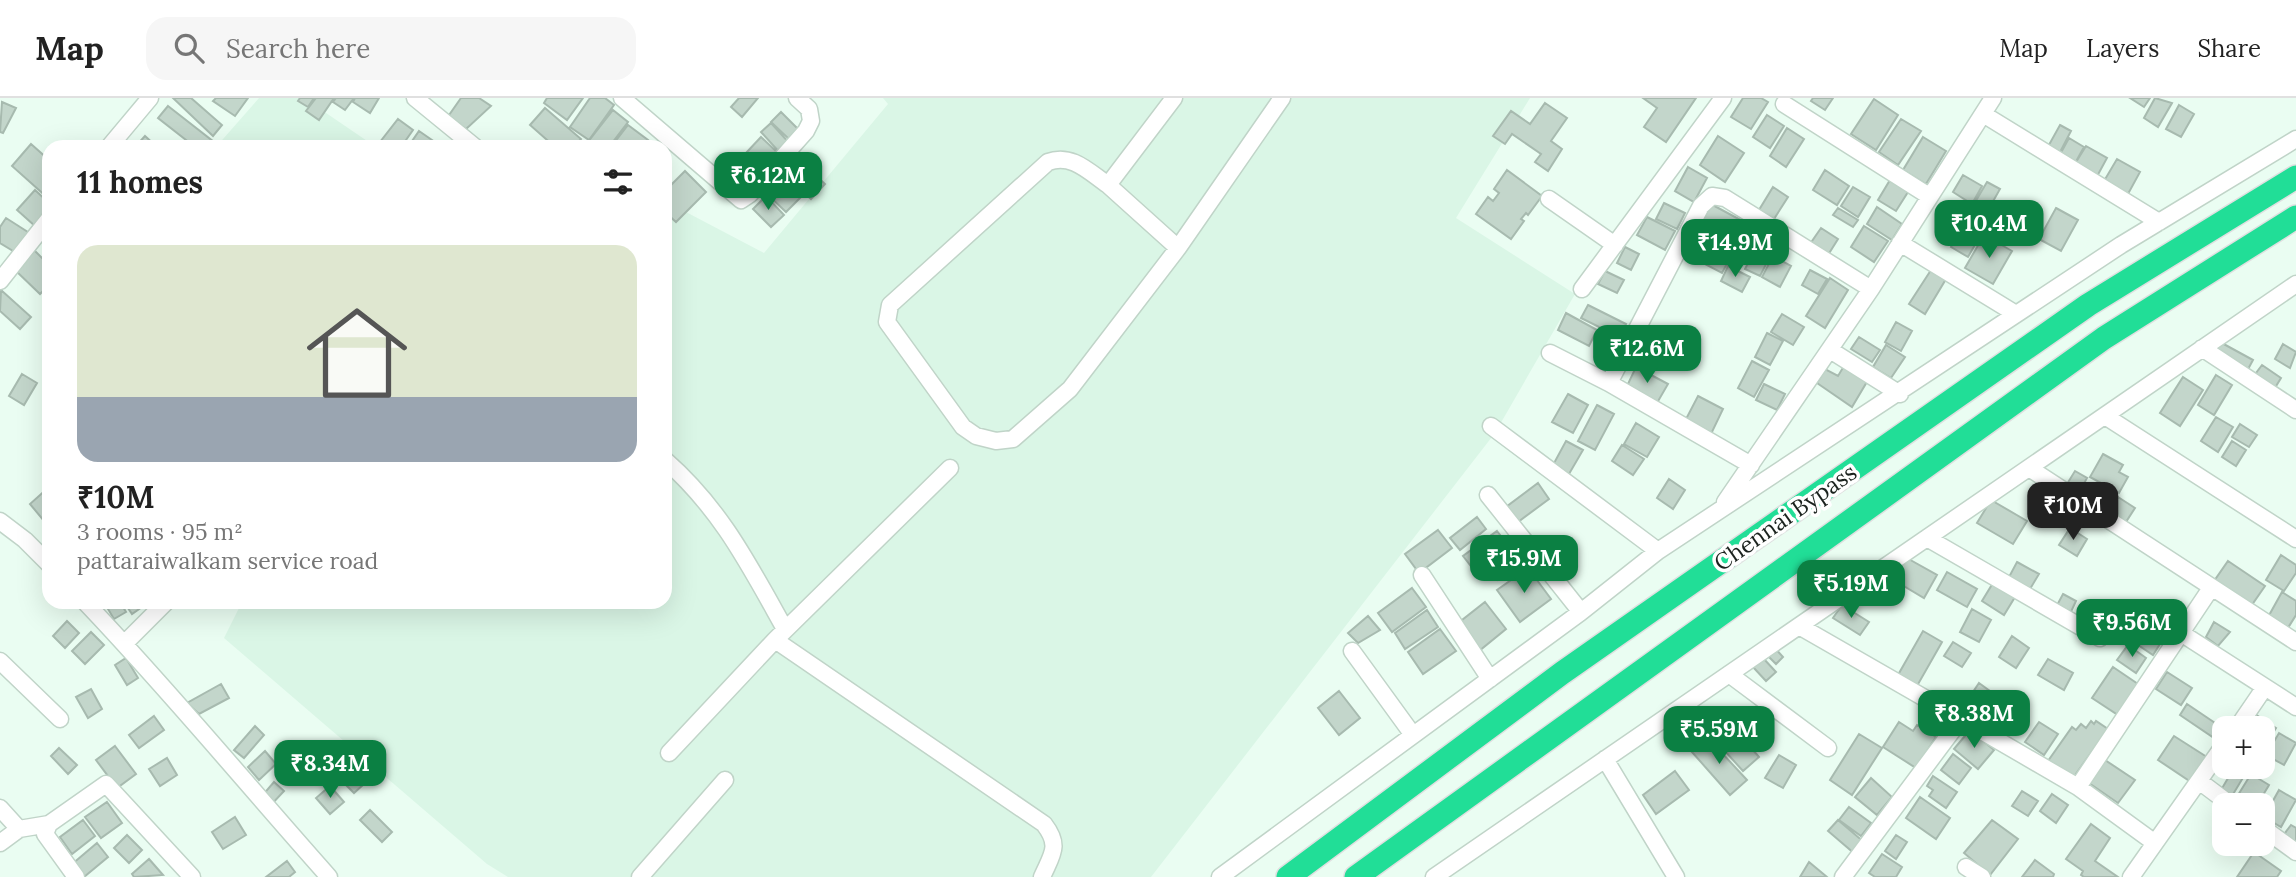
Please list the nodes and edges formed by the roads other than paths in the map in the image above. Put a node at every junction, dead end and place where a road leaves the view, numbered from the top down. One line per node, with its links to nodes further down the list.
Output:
1 (150, 98): 12 (street)
2 (415, 98): 13 (street)
3 (622, 98): 14 (street)
4 (797, 98): 15 (street)
5 (1174, 98): 17 (street)
6 (1282, 98): 25 (street)
7 (1723, 98): 24 (street)
8 (1993, 98): 10 (street)
9 (1784, 104): 18 (street)
10 (1983, 114): 18 (street); 21 (street)
11 (2296, 139): 21 (street)
12 (115, 140)
13 (466, 140)
14 (671, 140)
15 (672, 141)
16 (2296, 177): 93 (highway, Chennai Bypass)
17 (1108, 185): 25 (street); 25 (street)
18 (1930, 195): 23 (street)
19 (1549, 199): 24 (street)
20 (2296, 217): 94 (highway, Chennai Bypass)
21 (2159, 222): 30 (street)
22 (42, 228): 26 (street)
23 (1900, 243): 29 (street); 30 (street)
24 (1615, 245): 28 (street)
25 (1178, 248)
26 (0, 281)
27 (2296, 284): 31 (street)
28 (1582, 289)
29 (1871, 289): 32 (street); 34 (street)
30 (2016, 314): 35 (street)
31 (2202, 348): 36 (street); 37 (street)
32 (1829, 350): 35 (street); 39 (street)
33 (1550, 353): 34 (street)
34 (1609, 383): 39 (street)
35 (1900, 394): 44 (street)
36 (2296, 410)
37 (2105, 416): 42 (street); 47 (street)
38 (1491, 426): 48 (street)
39 (1751, 465): 44 (street)
40 (672, 466): 57 (street)
41 (950, 468): 57 (street)
42 (2029, 468): 46 (street); 51 (street)
43 (1488, 495): 54 (street)
44 (1720, 510): 48 (street)
45 (0, 521): 49 (street)
46 (1927, 538): 55 (street); 58 (street)
47 (2296, 539)
48 (1658, 551): 54 (street)
49 (42, 557)
50 (1422, 575): 64 (street)
51 (2211, 588): 56 (street); 59 (street)
52 (92, 609): 60 (street)
53 (159, 609): 60 (street)
54 (1581, 612): 64 (street)
55 (1800, 626): 63 (street); 69 (street)
56 (2181, 633): 65 (street); 77 (street)
57 (780, 634): 72 (street); 91 (street)
58 (2100, 638)
59 (2296, 642)
60 (125, 643): 89 (street)
61 (1352, 651): 70 (street)
62 (0, 661): 68 (street)
63 (1729, 674): 71 (street); 73 (street)
64 (1490, 679): 70 (street)
65 (2265, 687): 66 (street); 67 (street)
66 (2296, 707)
67 (2244, 716)
68 (60, 719)
69 (1961, 719): 77 (street); 97 (street)
70 (1413, 735): 92 (street)
71 (1828, 748)
72 (668, 753)
73 (1605, 759): 95 (street); 96 (street)
74 (2212, 763): 76 (street)
75 (725, 780): 90 (street)
76 (2199, 781): 78 (street); 84 (street)
77 (2078, 787): 84 (street)
78 (2215, 793)
79 (0, 808): 81 (street)
80 (49, 824): 81 (street); 87 (street); 88 (street)
81 (19, 828): 83 (street)
82 (2275, 837): 85 (street)
83 (0, 843)
84 (2155, 843): 99 (street)
85 (2296, 852)
86 (1966, 867): 98 (street)
87 (76, 877)
88 (192, 877)
89 (329, 877)
90 (640, 877)
91 (1042, 877)
92 (1220, 877)
93 (1288, 877)
94 (1356, 877)
95 (1434, 877)
96 (1676, 877)
97 (1843, 877)
98 (1982, 877)
99 (2131, 877)

